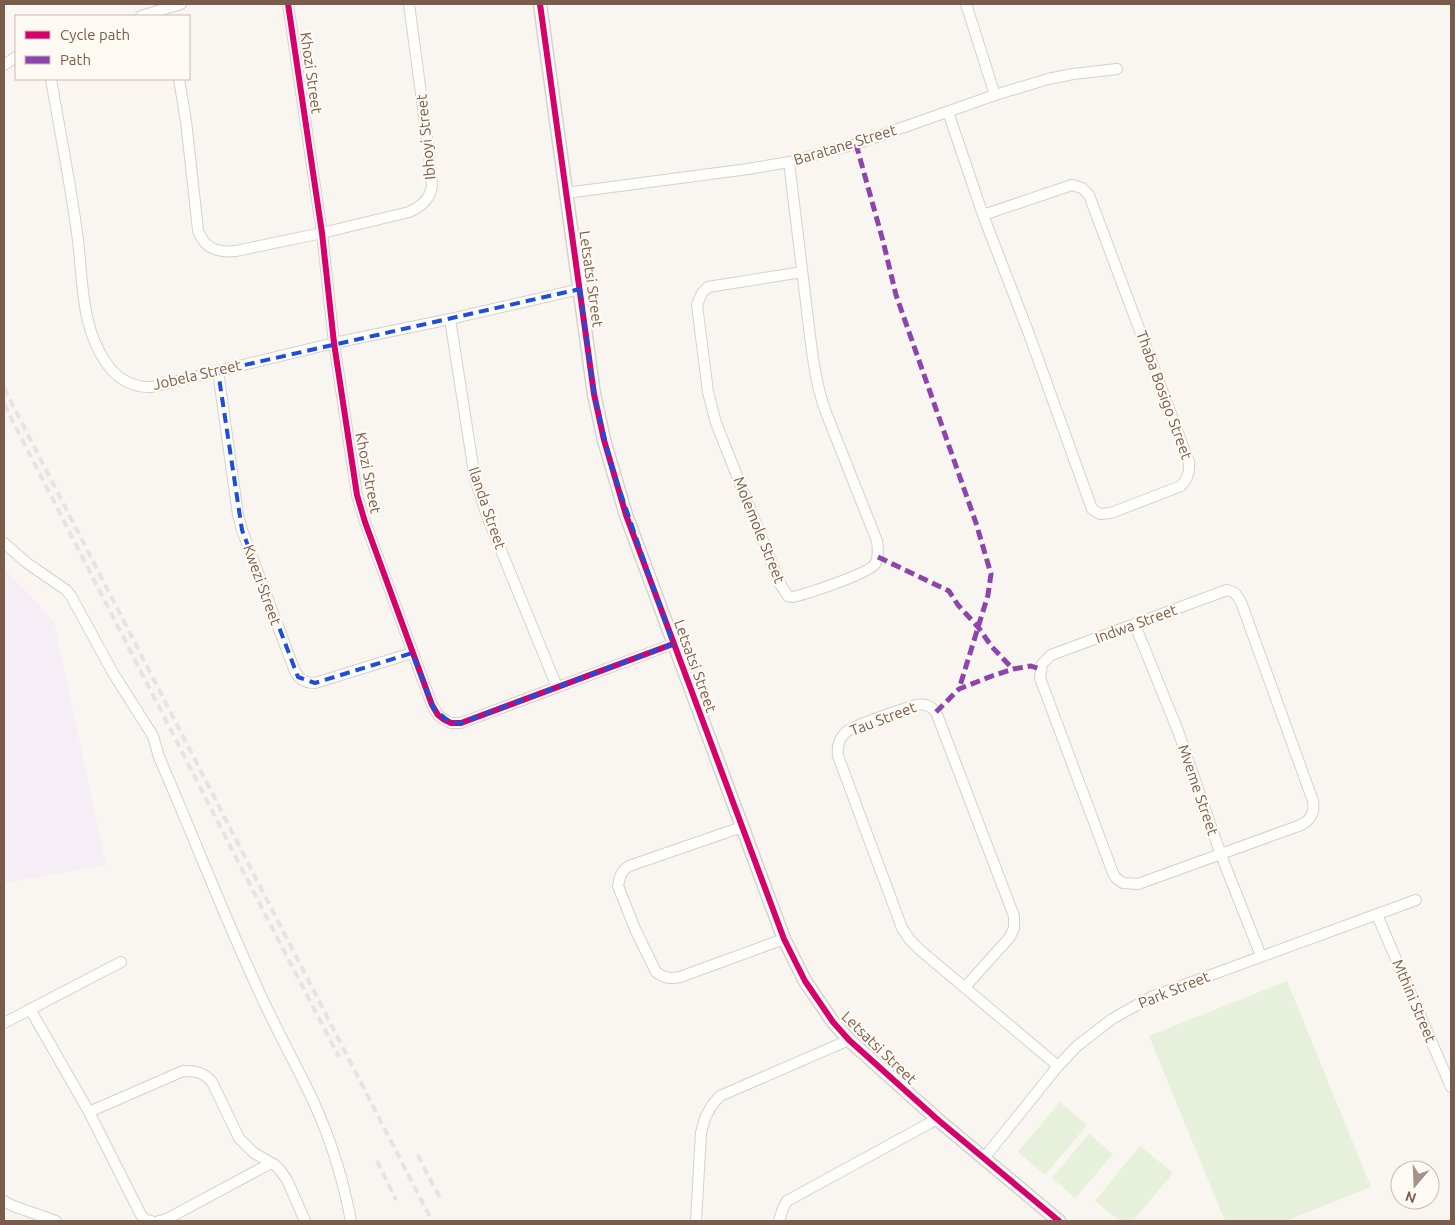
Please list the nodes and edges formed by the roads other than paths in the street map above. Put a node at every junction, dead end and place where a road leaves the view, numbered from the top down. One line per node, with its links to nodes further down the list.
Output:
1 (181, 4): 6 (street)
2 (288, 4): 18 (street, Khozi Street)
3 (408, 4): 18 (street, Ibhoyi Street)
4 (540, 4): 16 (street, Letsatsi Street)
5 (966, 4): 13 (street)
6 (168, 12): 7 (street)
7 (148, 15)
8 (15, 58): 9 (street)
9 (4, 64)
10 (1118, 69): 13 (street, Baratane Street)
11 (51, 80): 23 (street, Jobela Street)
12 (179, 80): 18 (street, Ibhoyi Street)
13 (996, 95): 14 (street, Baratane Street)
14 (948, 112): 15 (street, Baratane Street); 17 (street, Thaba Bosigo Street)
15 (790, 162): 16 (street, Baratane Street); 19 (street, Molemole Street)
16 (566, 193): 20 (street, Letsatsi Street)
17 (983, 215): 17 (street, Thaba Bosigo Street)
18 (322, 233): 22 (street, Khozi Street)
19 (802, 272): 19 (street, Molemole Street)
20 (580, 289): 21 (street, Jobela Street); 26 (street, Letsatsi Street)
21 (450, 320): 22 (street, Jobela Street); 28 (street, Ilanda Street)
22 (334, 343): 23 (street, Jobela Street); 27 (street, Khozi Street)
23 (218, 371): 27 (street, Kwezi Street)
24 (4, 543): 51 (street)
25 (1135, 624): 30 (street, Mveme Street); 30 (street, Indwa Street); 30 (street, Indwa Street)
26 (673, 644): 28 (street, Khozi Street); 29 (street, Letsatsi Street)
27 (412, 653): 28 (street, Khozi Street)
28 (557, 687)
29 (742, 827): 33 (street, Letsatsi Street); 33 (street)
30 (1221, 855): 34 (street, Mveme Street)
31 (1416, 900): 32 (street, Park Street)
32 (1377, 915): 34 (street, Park Street); 41 (street, Mthini Street)
33 (784, 939): 39 (street, Letsatsi Street)
34 (1261, 956): 40 (street, Park Street)
35 (121, 962): 37 (street)
36 (965, 987): 36 (street, Tau Street); 40 (street, Tau Street)
37 (30, 1009): 38 (street); 42 (street)
38 (4, 1023)
39 (849, 1040): 43 (street, Letsatsi Street); 52 (street)
40 (1058, 1066): 44 (street, Park Street)
41 (1451, 1087)
42 (89, 1112): 45 (street); 48 (street)
43 (937, 1119): 44 (street, Letsatsi Street); 53 (street)
44 (984, 1158): 54 (street, Letsatsi Street)
45 (271, 1163): 49 (street); 50 (street)
46 (4, 1201): 47 (street)
47 (56, 1221)
48 (151, 1221)
49 (159, 1221)
50 (305, 1221)
51 (351, 1221)
52 (696, 1221)
53 (779, 1221)
54 (1059, 1221)

